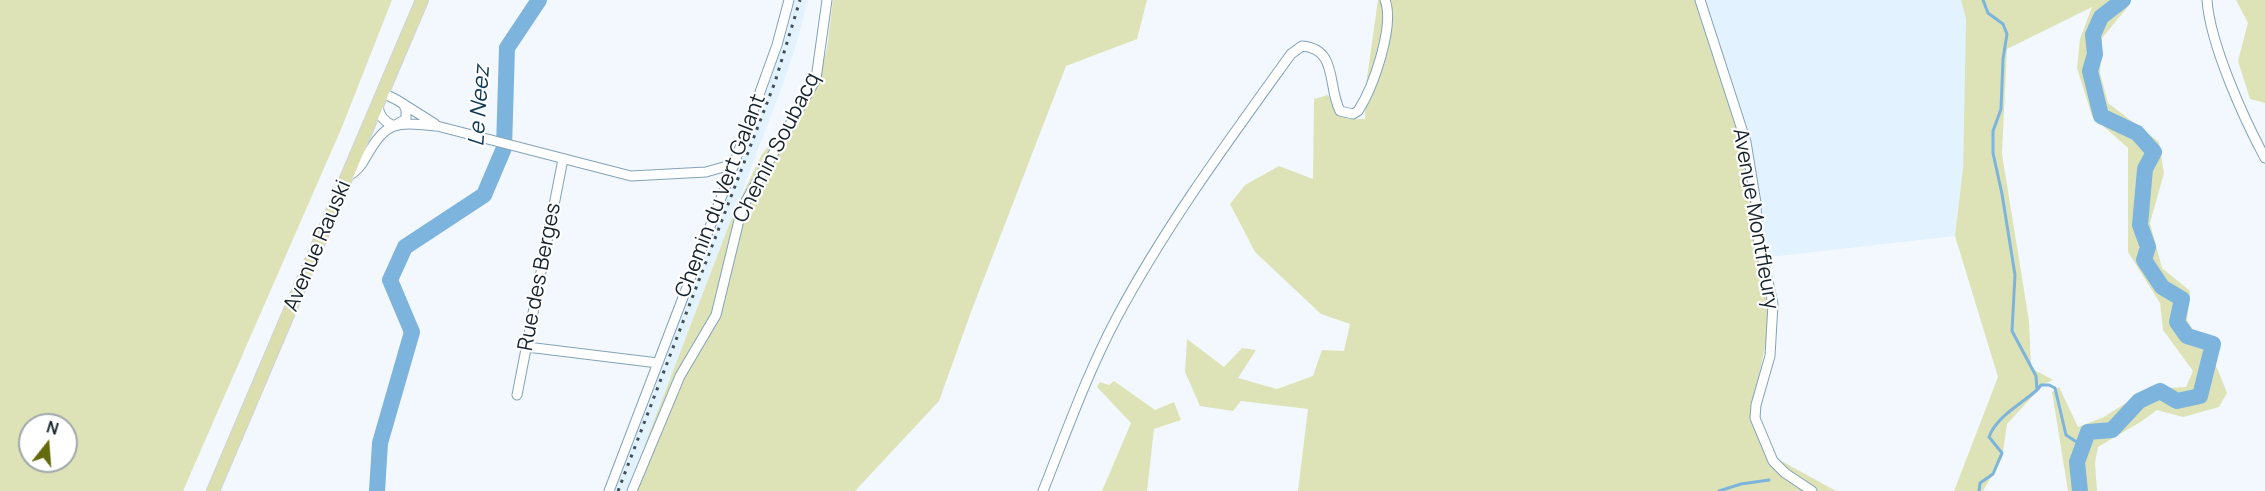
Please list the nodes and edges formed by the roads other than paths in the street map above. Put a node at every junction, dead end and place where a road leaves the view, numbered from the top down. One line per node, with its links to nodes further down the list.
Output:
1 (422, 0): 7 (main road, Avenue Rauski)
2 (789, 0): 14 (street, Chemin du Vert Galant)
3 (827, 0): 21 (street, Chemin Soubacq)
4 (1386, 0): 22 (street)
5 (1700, 0): 23 (street, Avenue Montfleury)
6 (2207, 0): 12 (street)
7 (383, 93): 8 (street); 9 (main road, Avenue Rauski)
8 (404, 105): 10 (street); 11 (street)
9 (378, 106): 10 (street); 15 (main road, Avenue Rauski)
10 (394, 126): 11 (street); 15 (street)
11 (437, 126): 13 (street)
12 (2265, 158)
13 (563, 159): 14 (street); 16 (street, Rue des Berges)
14 (734, 164): 17 (street, Chemin du Vert Galant)
15 (348, 177): 19 (main road, Avenue Rauski)
16 (527, 347): 17 (street); 18 (street, Rue des Berges)
17 (658, 363): 20 (street, Chemin du Vert Galant)
18 (518, 395)
19 (213, 491)
20 (609, 491)
21 (632, 491)
22 (1043, 491)
23 (1812, 491)

